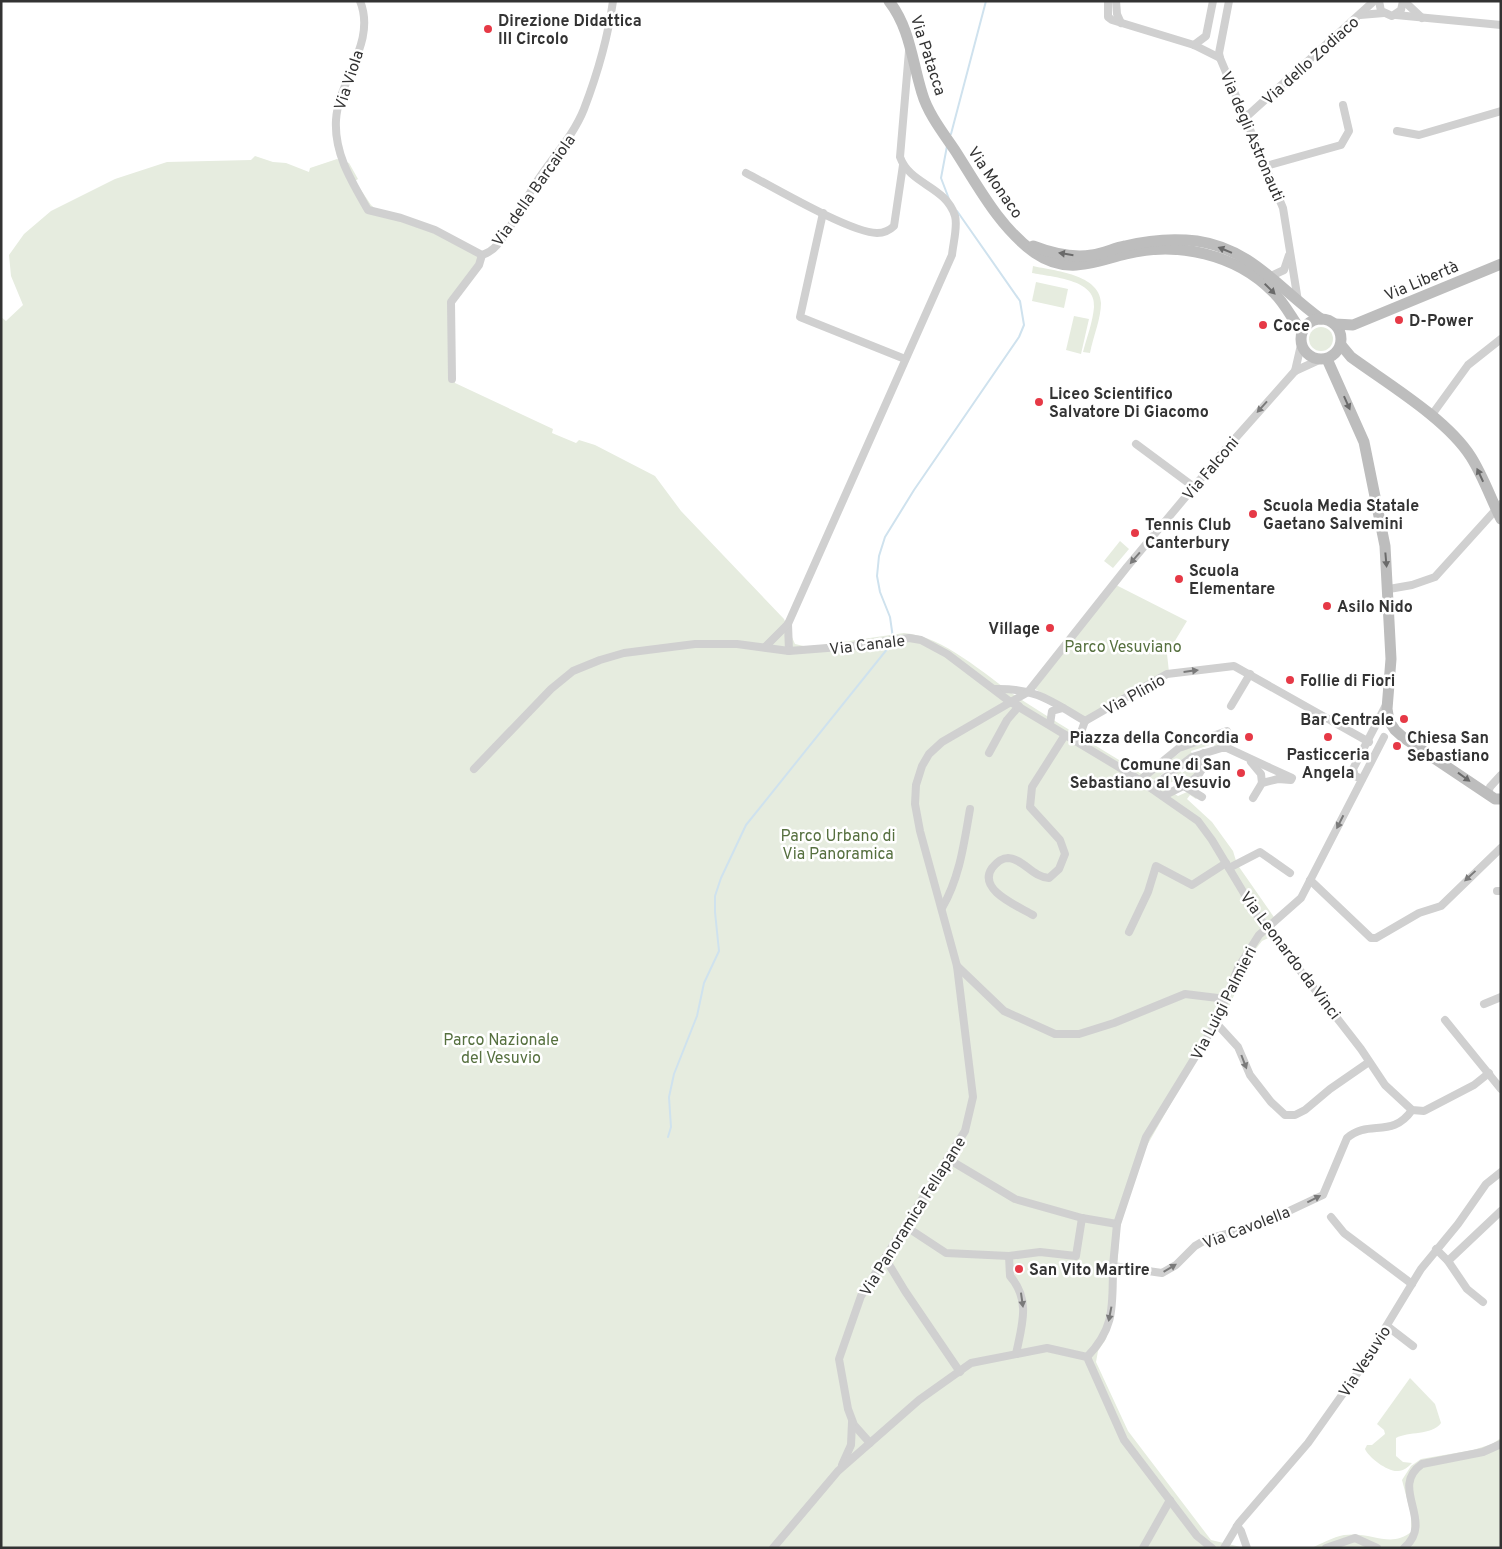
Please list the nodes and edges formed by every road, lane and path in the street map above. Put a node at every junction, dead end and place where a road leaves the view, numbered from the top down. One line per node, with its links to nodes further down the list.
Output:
1 (612, 1): 34 (street, Via della Barcaiola)
2 (889, 1): 19 (street, Via Patacca)
3 (1108, 1): 16 (street)
4 (1116, 1): 16 (street)
5 (1214, 1): 15 (street)
6 (1229, 1): 18 (street)
7 (1374, 1): 12 (street, Via dello Zodiaco)
8 (1379, 1): 11 (street)
9 (1404, 1): 13 (street); 14 (street)
10 (361, 2): 30 (street, Via Viola)
11 (1384, 13): 12 (street); 13 (street)
12 (1360, 15): 24 (street, Via dello Zodiaco)
13 (1396, 15): 14 (street)
14 (1422, 18): 17 (street)
15 (1209, 22): 18 (street); 20 (street)
16 (1121, 23): 20 (street, Via degli Astronauti)
17 (1501, 25)
18 (1224, 29): 21 (street)
19 (910, 43): 26 (street, Via Patacca); 27 (street)
20 (1194, 45): 21 (street, Via degli Astronauti)
21 (1220, 58): 24 (street, Via degli Astronauti)
22 (1343, 105): 28 (street)
23 (1501, 111): 25 (street)
24 (1246, 118): 28 (street, Via degli Astronauti)
25 (1397, 131)
26 (949, 142): 32 (street, Via Monaco)
27 (903, 166): 31 (street); 45 (street)
28 (1266, 166): 33 (street, Via degli Astronauti)
29 (746, 173): 31 (street)
30 (368, 210): 34 (street, Via della Barcaiola)
31 (823, 213): 45 (street)
32 (1016, 236): 36 (street, one-way to 32); 41 (street, one-way to 41)
33 (1290, 253): 36 (street); 37 (street, Via degli Astronauti)
34 (482, 255): 48 (street)
35 (1501, 264): 40 (street, Via Libertà)
36 (1272, 276): 37 (street)
37 (1298, 301): 38 (street)
38 (1321, 319): 39 (street); 41 (street)
39 (1335, 324): 40 (street, Via Libertà); 43 (street)
40 (1353, 325): 43 (street)
41 (1302, 332): 44 (street)
42 (1501, 339): 49 (street)
43 (1341, 343): 46 (street); 49 (street)
44 (1301, 345): 46 (street); 47 (street, Via Falconi)
45 (905, 359): 55 (street)
46 (1323, 359): 47 (street, Via Falconi); 54 (street, one-way to 54)
47 (1295, 371): 51 (street, Via Falconi, one-way to 51)
48 (452, 379)
49 (1431, 416): 52 (street, one-way to 49)
50 (1136, 444): 51 (street)
51 (1194, 487): 60 (street, Via Falconi, one-way to 60)
52 (1498, 506): 53 (street); 54 (street)
53 (1501, 519)
54 (1389, 589): 63 (street)
55 (788, 624): 56 (street); 57 (street)
56 (765, 647): 57 (street, Via Canale); 78 (street, Via Canale)
57 (789, 651): 59 (street, Via Canale)
58 (1250, 674): 64 (street); 68 (street, Via Plinio, one-way to 58); 74 (street, Via Plinio)
59 (995, 690): 60 (street); 62 (street, Via Canale)
60 (1028, 692): 61 (street); 62 (street, Via Falconi); 65 (street)
61 (1049, 700): 66 (street); 67 (street)
62 (1010, 701): 65 (street, Via Canale); 95 (street, Via Panoramica Fellapane)
63 (1387, 704): 70 (street); 74 (street)
64 (1231, 706)
65 (1021, 708): 67 (street, Via Canale); 75 (street)
66 (1063, 708): 68 (street); 69 (street)
67 (1039, 718): 69 (street, Via Leonardo da Vinci)
68 (1085, 721): 72 (street, Via Plinio)
69 (1050, 724): 72 (street, Via Leonardo da Vinci)
70 (1395, 730): 73 (street); 85 (street, one-way to 85)
71 (1227, 731): 81 (street)
72 (1068, 737): 81 (street, Via Leonardo da Vinci); 96 (street, Via Plinio)
73 (1384, 737): 74 (street); 80 (street, Via Luigi Palmieri)
74 (1369, 742): 80 (street)
75 (988, 753)
76 (1204, 753): 77 (street); 83 (street); 84 (street)
77 (1249, 758): 82 (street); 82 (street)
78 (474, 770)
79 (1501, 775): 85 (street)
80 (1362, 779): 94 (street, Via Luigi Palmieri, one-way to 94)
81 (1140, 780): 84 (street, Via Leonardo da Vinci)
82 (1262, 783): 88 (street)
83 (1184, 786): 86 (street); 87 (street)
84 (1151, 788): 86 (street, Via Leonardo da Vinci)
85 (1488, 794): 89 (street)
86 (1162, 796): 92 (street, Via Leonardo da Vinci)
87 (1202, 797)
88 (1253, 798)
89 (1501, 799)
90 (970, 809): 95 (street)
91 (1501, 848): 94 (street, one-way to 94)
92 (1228, 866): 93 (street); 97 (street, Via Leonardo da Vinci); 98 (street)
93 (1290, 873)
94 (1310, 880): 97 (street, Via Luigi Palmieri)
95 (942, 908): 99 (street, Via Panoramica Fellapane)
96 (1033, 914)
97 (1267, 927): 101 (street, Via Luigi Palmieri); 105 (street, Via Leonardo da Vinci)
98 (1129, 932)
99 (957, 966): 101 (street); 109 (street, Via Panoramica Fellapane)
100 (1501, 997): 102 (street)
101 (1226, 999): 104 (street, Via Luigi Palmieri)
102 (1484, 1004)
103 (1445, 1020): 106 (street)
104 (1216, 1023): 105 (street, one-way to 105); 114 (street, Via Luigi Palmieri)
105 (1369, 1062): 108 (street, Via Leonardo da Vinci)
106 (1495, 1076): 107 (street); 108 (street)
107 (1501, 1089)
108 (1412, 1110): 120 (street, Via Cavolella, one-way to 108)
109 (948, 1158): 113 (street); 115 (street, Via Panoramica Fellapane)
110 (1501, 1172): 116 (street, Via Vesuvio)
111 (1501, 1211): 119 (street)
112 (1331, 1217): 121 (street)
113 (1082, 1218): 114 (street); 117 (street)
114 (1117, 1224): 120 (street)
115 (905, 1226): 117 (street); 118 (street, Via Panoramica Fellapane)
116 (1436, 1249): 119 (street); 121 (street, Via Vesuvio)
117 (1009, 1256): 125 (street, one-way to 125)
118 (885, 1258): 127 (street); 128 (street, Via Panoramica Fellapane)
119 (1448, 1261): 122 (street)
120 (1113, 1266): 126 (street, one-way to 126)
121 (1412, 1284): 123 (street, Via Vesuvio)
122 (1483, 1302)
123 (1387, 1326): 124 (street); 133 (street, Via Vesuvio)
124 (1414, 1346)
125 (1016, 1354): 126 (street); 127 (street)
126 (1087, 1357): 132 (street)
127 (960, 1372): 129 (street)
128 (852, 1422): 129 (street, Via Panoramica Fellapane); 131 (street)
129 (870, 1443): 131 (street)
130 (1501, 1444): 141 (street)
131 (838, 1471): 134 (street)
132 (1170, 1500): 135 (street); 136 (street)
133 (1237, 1526): 137 (street, Via Vesuvio); 138 (street)
134 (772, 1548)
135 (1143, 1548)
136 (1212, 1548)
137 (1224, 1548)
138 (1247, 1548)
139 (1326, 1548): 140 (street)
140 (1377, 1548)
141 (1404, 1548)

